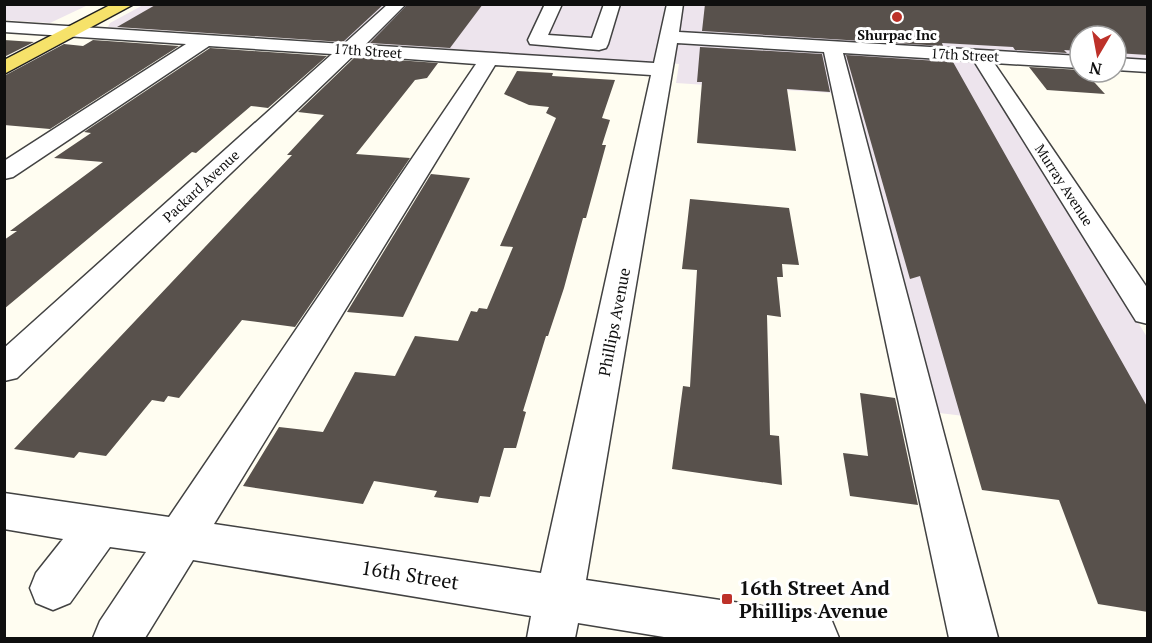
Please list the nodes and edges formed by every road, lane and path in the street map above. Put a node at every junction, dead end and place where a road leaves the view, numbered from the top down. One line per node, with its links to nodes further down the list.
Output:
1 (126, 4): 7 (main road)
2 (399, 4): 13 (street, Packard Avenue)
3 (554, 4): 11 (street)
4 (612, 4): 11 (street)
5 (675, 4): 8 (street, Phillips Avenue)
6 (4, 27): 7 (street, 17th Street)
7 (74, 32): 10 (street, 17th Street); 19 (main road)
8 (670, 38): 12 (street, 17th Street); 20 (street, Phillips Avenue)
9 (518, 39): 11 (street)
10 (204, 40): 13 (street, 17th Street); 21 (street)
11 (537, 40)
12 (832, 47): 14 (street, 17th Street); 31 (street)
13 (347, 50): 15 (street, 17th Street); 23 (street, Packard Avenue)
14 (980, 56): 16 (street, 17th Street); 22 (street, Murray Avenue)
15 (489, 59): 20 (street, 17th Street); 26 (street)
16 (1068, 61)
17 (1128, 65): 18 (street)
18 (1148, 66)
19 (4, 68)
20 (663, 70): 28 (street, Phillips Avenue)
21 (4, 172)
22 (1148, 314)
23 (4, 369)
24 (4, 511): 25 (street, 16th Street)
25 (100, 526): 26 (street, 16th Street); 27 (street)
26 (182, 539): 28 (street, 16th Street); 29 (street)
27 (53, 588)
28 (555, 618): 30 (street, 16th Street)
29 (117, 639)
30 (815, 639)
31 (974, 639)

